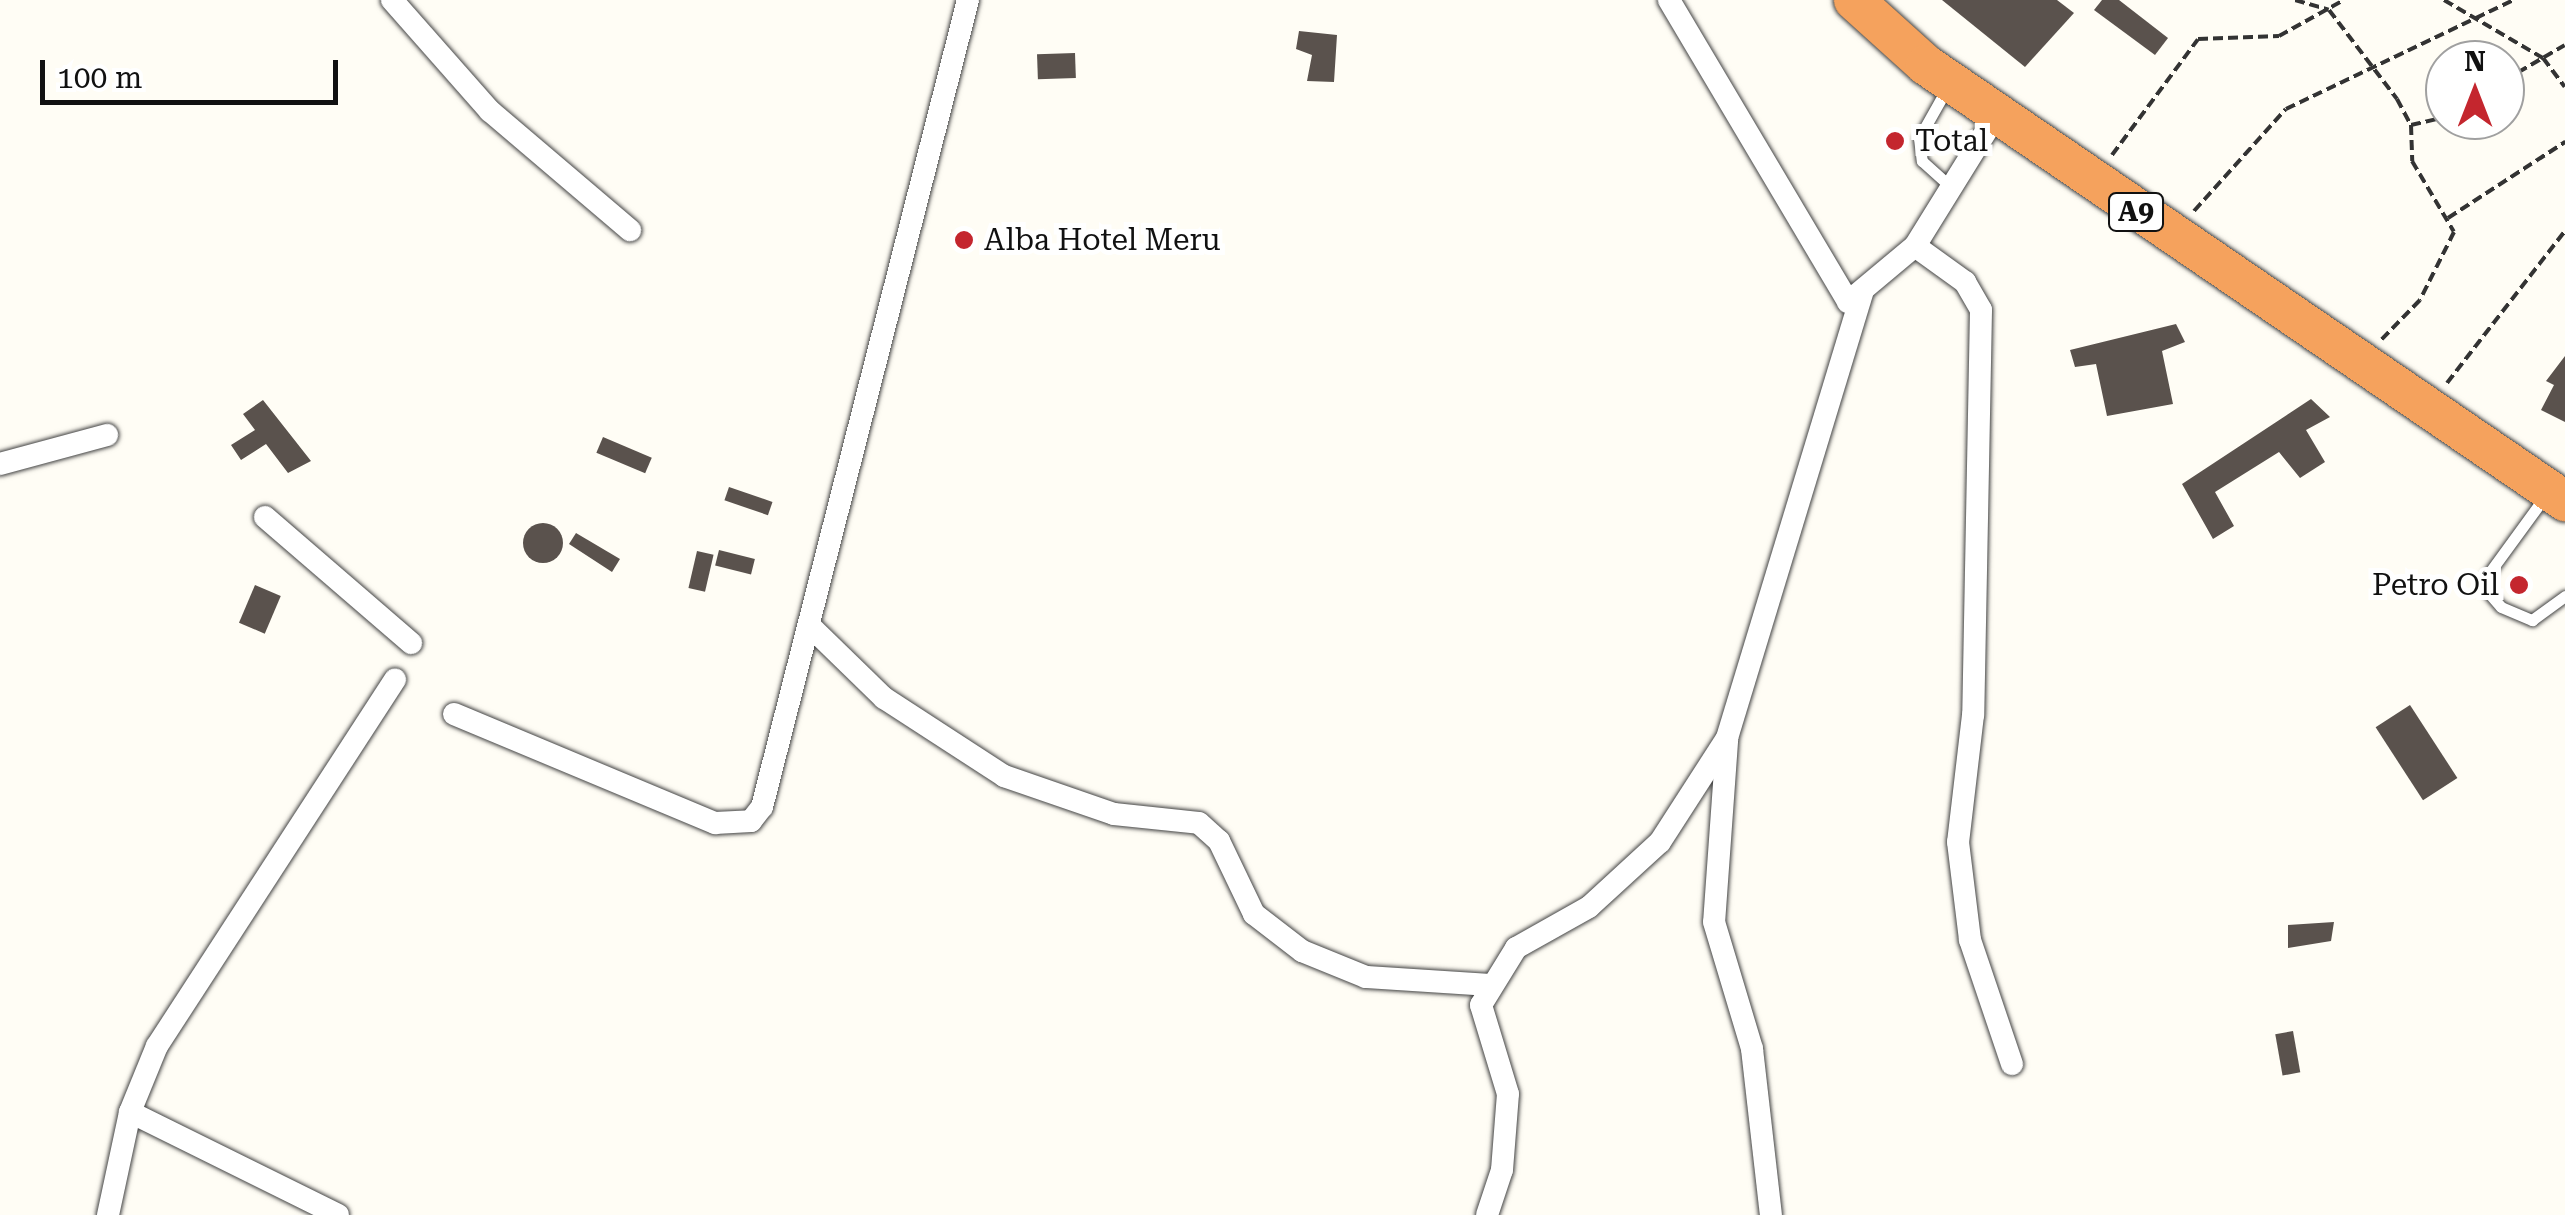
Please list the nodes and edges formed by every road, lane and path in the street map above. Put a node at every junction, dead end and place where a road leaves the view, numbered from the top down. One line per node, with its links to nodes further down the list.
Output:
1 (392, 0): 24 (street)
2 (968, 0): 36 (street)
3 (1670, 0): 28 (street)
4 (1854, 0): 15 (highway, A9)
5 (2295, 0): 9 (path)
6 (2344, 0): 9 (path)
7 (2444, 0): 10 (path)
8 (2514, 0): 10 (path)
9 (2330, 10): 13 (path); 21 (path)
10 (2471, 21): 12 (path); 13 (path)
11 (2565, 45): 12 (path)
12 (2543, 58): 14 (path); 16 (path)
13 (2372, 67): 19 (path); 26 (path)
14 (2525, 68)
15 (1952, 82): 17 (highway, A9); 22 (lane)
16 (2565, 87)
17 (1997, 114): 21 (highway, A9); 22 (street)
18 (2425, 122): 19 (path)
19 (2411, 126): 23 (path)
20 (2565, 142): 23 (path)
21 (2090, 180): 26 (highway, A9)
22 (1952, 188): 27 (street)
23 (2448, 218): 29 (path)
24 (630, 230)
25 (2565, 231): 30 (path)
26 (2175, 239): 29 (highway, A9)
27 (1915, 246): 28 (street); 42 (street)
28 (1855, 298): 40 (street)
29 (2360, 361): 30 (highway, A9)
30 (2431, 408): 33 (highway, A9)
31 (107, 435): 32 (street)
32 (0, 464)
33 (2557, 496): 35 (lane)
34 (265, 516): 37 (street)
35 (2565, 596)
36 (811, 627): 39 (street); 41 (street)
37 (411, 643)
38 (395, 680): 43 (street)
39 (454, 714)
40 (1727, 738): 41 (street); 47 (street)
41 (1491, 985): 46 (street)
42 (2012, 1064)
43 (130, 1112): 44 (street); 45 (street)
44 (108, 1215)
45 (338, 1215)
46 (1487, 1215)
47 (1771, 1215)

